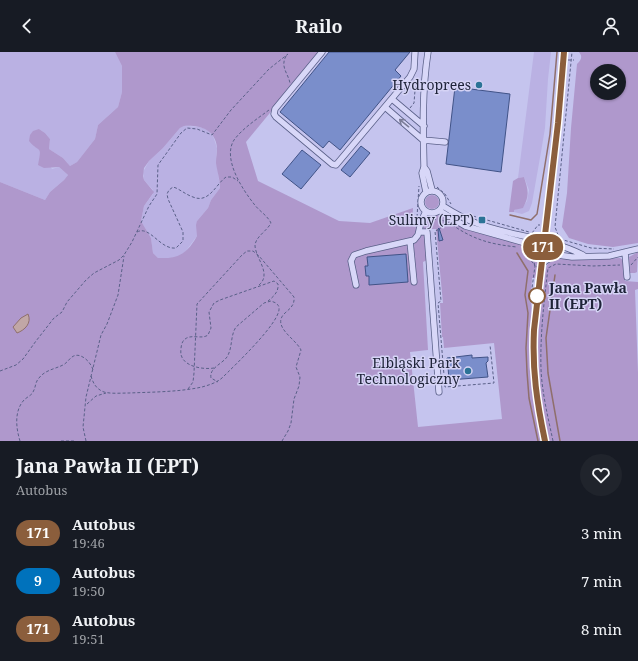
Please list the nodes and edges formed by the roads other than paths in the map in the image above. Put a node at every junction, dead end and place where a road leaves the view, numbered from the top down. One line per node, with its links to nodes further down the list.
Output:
1 (322, 52): 8 (street)
2 (415, 52): 5 (street)
3 (428, 52): 6 (street)
4 (564, 52): 19 (street)
5 (414, 66): 6 (street); 7 (street)
6 (426, 67): 9 (street)
7 (392, 99): 8 (street); 9 (street)
8 (385, 107): 10 (street, one-way to 8)
9 (424, 126): 10 (street)
10 (423, 140): 11 (street); 12 (street)
11 (445, 142)
12 (424, 167): 13 (street); 14 (street)
13 (432, 190): 14 (street); 15 (street)
14 (426, 192): 16 (street)
15 (441, 208): 16 (street); 19 (street); 21 (street)
16 (426, 211): 17 (street)
17 (419, 232): 18 (street); 29 (street)
18 (410, 241): 27 (street); 28 (street)
19 (544, 241): 21 (street); 24 (street)
20 (638, 249): 22 (street)
21 (543, 250): 23 (street); 25 (street)
22 (625, 252): 24 (street); 26 (street)
23 (556, 254): 24 (street); 25 (street)
24 (583, 256)
25 (538, 265): 30 (street)
26 (627, 277)
27 (414, 282)
28 (356, 284)
29 (439, 392)
30 (545, 441)

